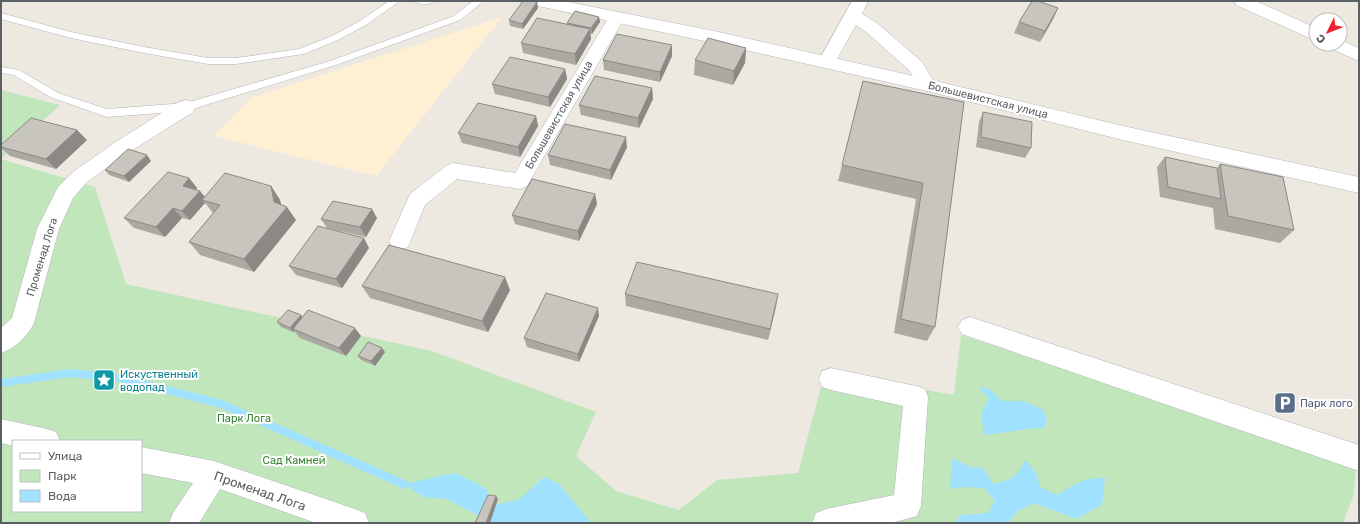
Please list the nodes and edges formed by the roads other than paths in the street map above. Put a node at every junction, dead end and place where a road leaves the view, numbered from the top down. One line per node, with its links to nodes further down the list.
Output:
1 (395, 1): 8 (lane)
2 (418, 1): 3 (lane)
3 (431, 1)
4 (479, 1): 16 (lane)
5 (545, 1): 9 (street, Большевистская улица)
6 (1242, 1): 10 (street)
7 (857, 8): 13 (street); 15 (street)
8 (1, 16)
9 (616, 16): 13 (street, Большевистская улица); 18 (street, Большевистская улица)
10 (1308, 31)
11 (1348, 50): 12 (street)
12 (1359, 55)
13 (827, 62): 15 (street, Большевистская улица)
14 (1, 70): 16 (lane)
15 (927, 85): 17 (street, Большевистская улица)
16 (186, 107): 20 (street, Променад Лога)
17 (1359, 185)
18 (400, 241)
19 (970, 326): 24 (street)
20 (1, 343)
21 (831, 379): 27 (street)
22 (1, 431): 23 (street)
23 (42, 440)
24 (1359, 458)
25 (142, 460): 26 (street, Променад Лога)
26 (214, 474): 28 (street); 29 (street, Променад Лога)
27 (833, 522)
28 (183, 523)
29 (355, 523)

